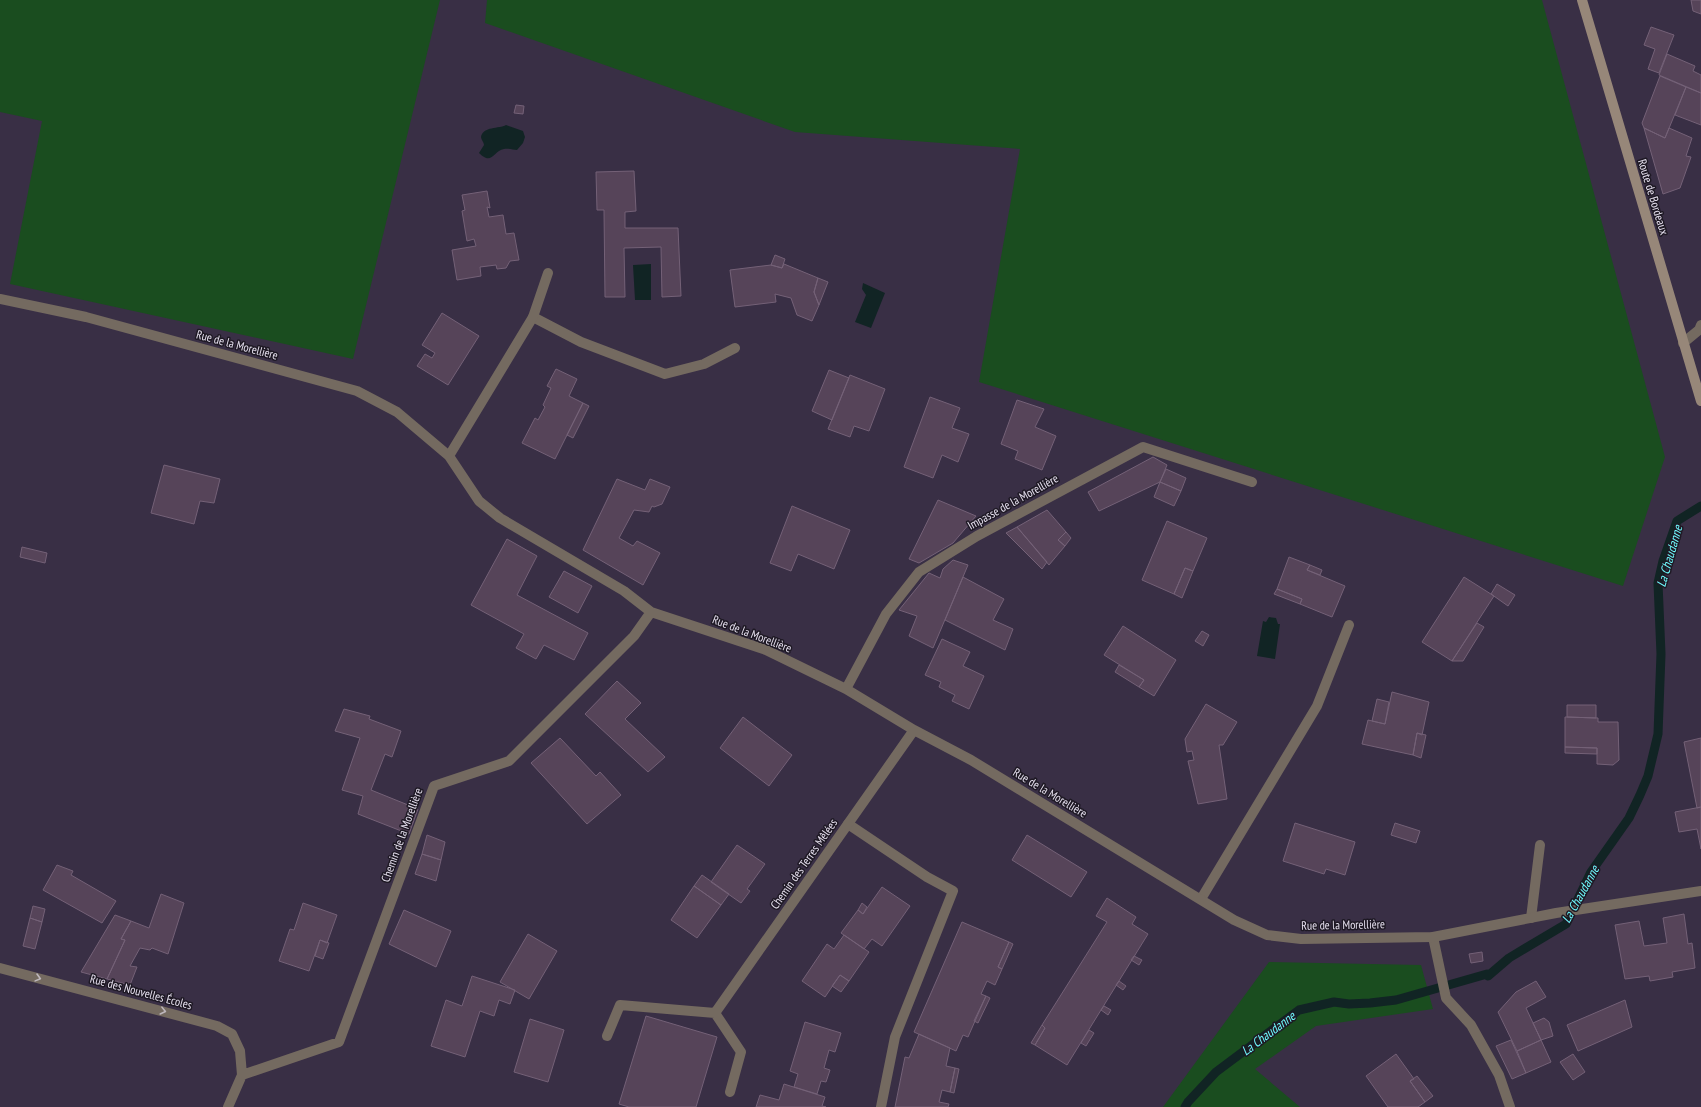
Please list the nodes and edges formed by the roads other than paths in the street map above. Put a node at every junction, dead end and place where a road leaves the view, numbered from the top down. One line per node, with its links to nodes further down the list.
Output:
1 (1582, 0): 6 (main road, Route de Bordeaux)
2 (548, 273): 4 (street)
3 (0, 299): 9 (street, Rue de la Morellière)
4 (533, 317): 7 (street); 9 (street)
5 (1701, 325): 6 (street)
6 (1683, 343): 8 (main road, Route de Bordeaux)
7 (735, 348)
8 (1701, 401)
9 (449, 456): 11 (street, Rue de la Morellière)
10 (1252, 482): 13 (street, Impasse de la Morellière)
11 (651, 612): 13 (street, Rue de la Morellière); 24 (street, Chemin de la Morellière)
12 (1349, 625): 18 (street)
13 (846, 689): 14 (street, Rue de la Morellière)
14 (914, 730): 15 (street, Chemin des Terres Mêlées); 18 (street, Rue de la Morellière)
15 (848, 824): 22 (street, Chemin des Terres Mêlées); 27 (street)
16 (1540, 846): 19 (street)
17 (1701, 891): 19 (street, Rue de la Morellière)
18 (1201, 899): 20 (street, Rue de la Morellière)
19 (1531, 918): 20 (street, Rue de la Morellière)
20 (1433, 936): 28 (street)
21 (0, 968): 24 (street, Rue des Nouvelles Écoles, one-way to 24)
22 (715, 1014): 23 (street); 25 (street)
23 (607, 1036)
24 (242, 1075): 26 (street)
25 (730, 1092)
26 (228, 1107)
27 (881, 1107)
28 (1510, 1107)

